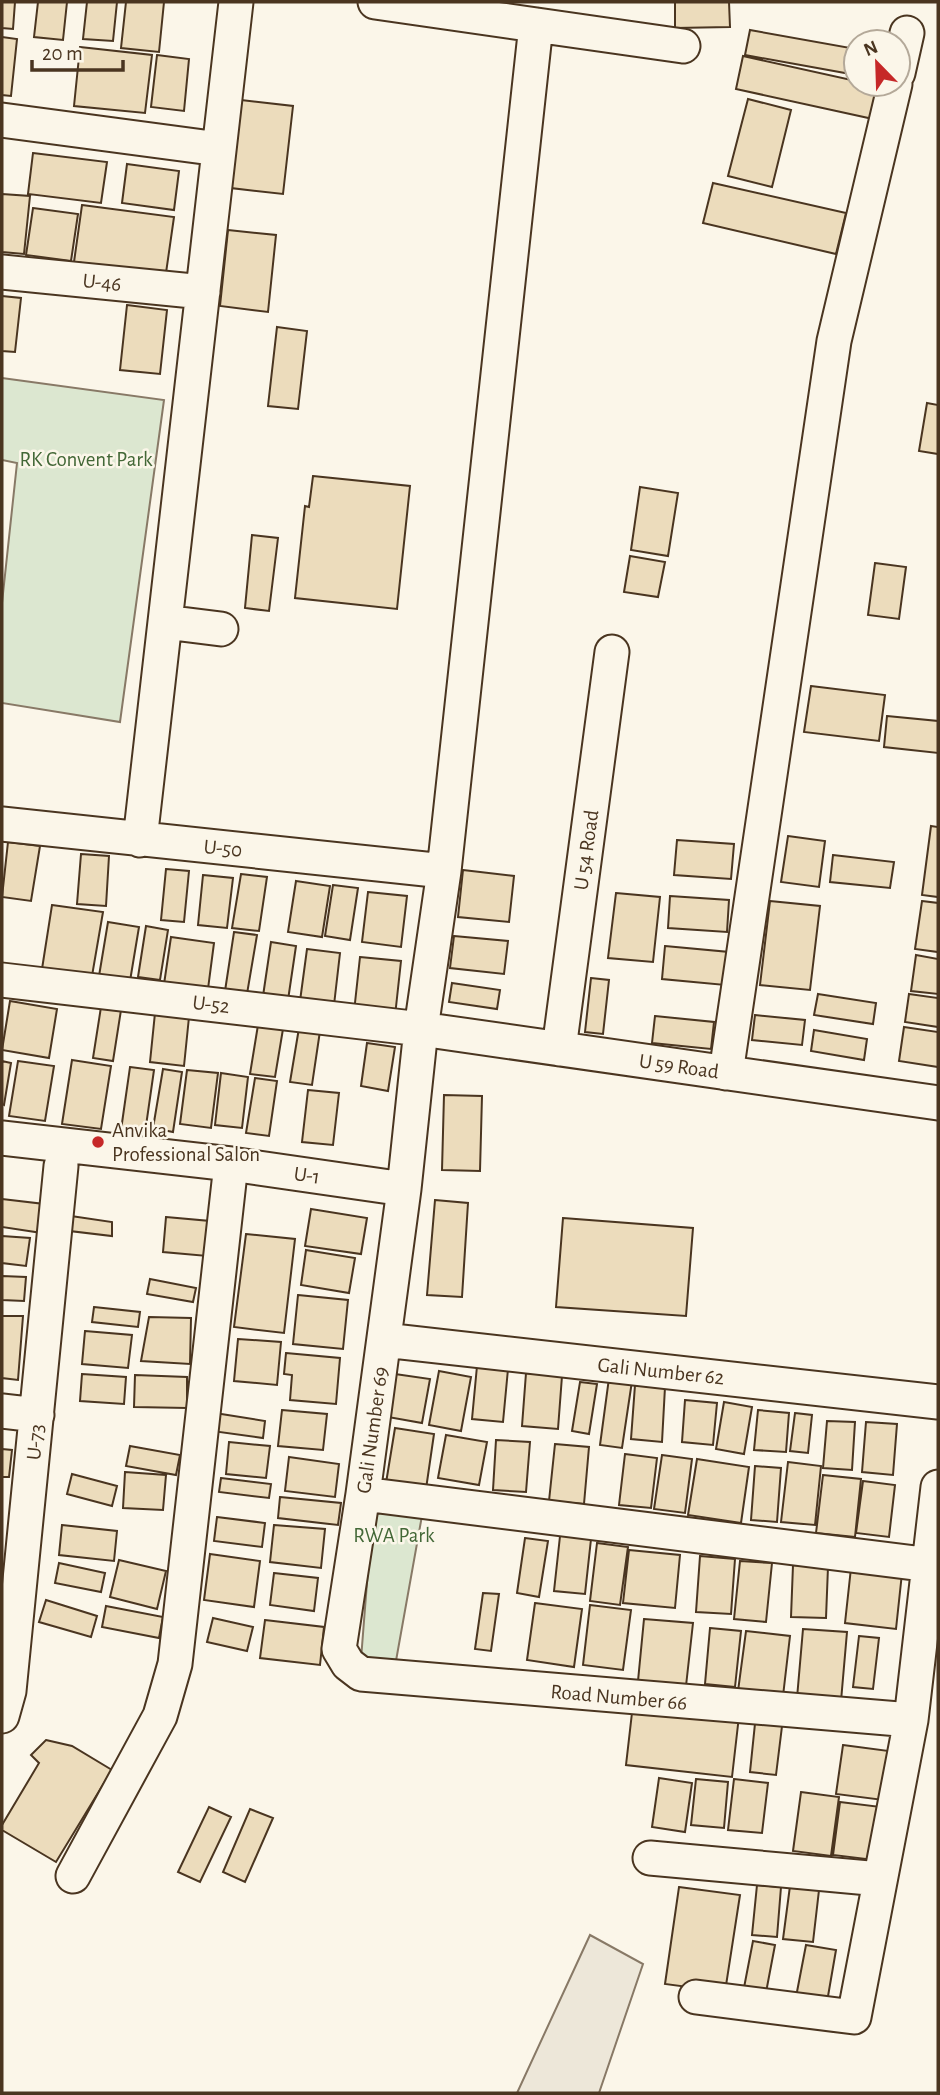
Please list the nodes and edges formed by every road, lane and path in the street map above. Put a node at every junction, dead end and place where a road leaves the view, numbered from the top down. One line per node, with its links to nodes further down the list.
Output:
1 (236, 2): 7 (street)
2 (375, 2): 3 (street)
3 (537, 25): 4 (street); 15 (street, Gali Number 69)
4 (683, 46)
5 (892, 98): 19 (street)
6 (2, 120): 7 (street)
7 (219, 149): 9 (street)
8 (2, 272): 9 (street, U-46)
9 (203, 292): 10 (street)
10 (165, 622): 11 (street); 14 (street)
11 (221, 629)
12 (612, 652): 18 (street, U 54 Road)
13 (2, 824): 14 (street, U-50)
14 (140, 840): 15 (street, U-50)
15 (444, 871): 17 (street, Gali Number 69)
16 (2, 980): 17 (street, U-52)
17 (421, 1029): 18 (street, U 59 Road); 25 (street, Gali Number 69)
18 (559, 1049): 19 (street, U 59 Road)
19 (726, 1073): 20 (street, U 59 Road)
20 (938, 1103)
21 (2, 1138): 24 (street, U-1)
22 (2, 1158): 23 (street, U-1)
23 (61, 1166): 24 (street, U-1); 29 (street, U-73)
24 (230, 1174): 25 (street, U-1); 37 (street)
25 (402, 1200): 26 (street, Gali Number 69)
26 (384, 1340): 27 (street, Gali Number 62); 31 (street, Gali Number 69)
27 (938, 1402)
28 (2, 1411): 29 (street)
29 (37, 1415): 34 (street, U-73)
30 (938, 1487): 32 (street)
31 (363, 1494): 32 (street); 33 (street, Gali Number 69)
32 (934, 1566): 35 (street)
33 (339, 1649): 35 (street, Road Number 66)
34 (4, 1699)
35 (911, 1720): 38 (street)
36 (650, 1858): 38 (street)
37 (74, 1876)
38 (880, 1879): 39 (street)
39 (696, 1997)

